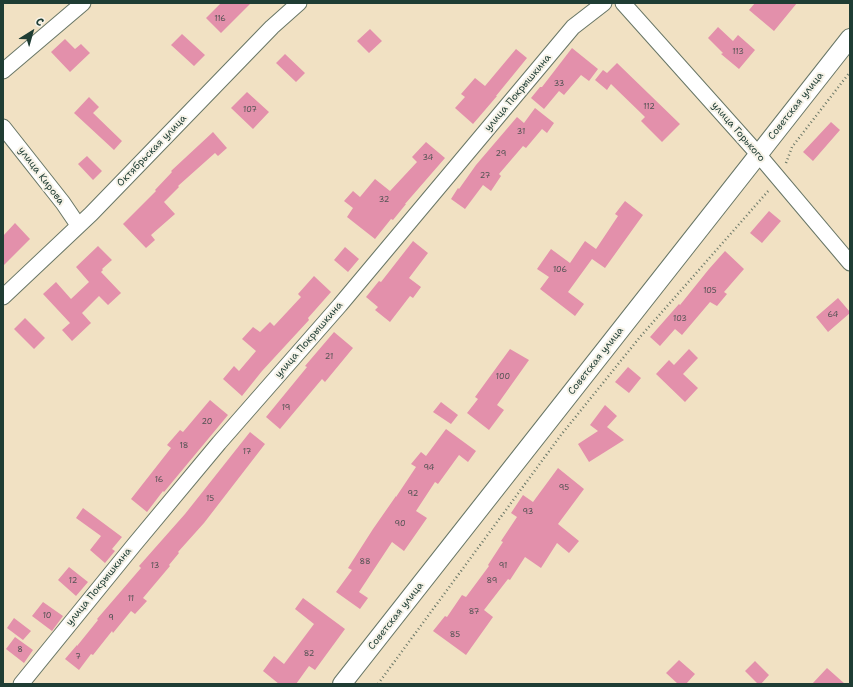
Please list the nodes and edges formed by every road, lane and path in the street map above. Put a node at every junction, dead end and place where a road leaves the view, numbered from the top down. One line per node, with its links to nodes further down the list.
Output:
1 (83, 3): 6 (street)
2 (299, 3): 11 (street, Октябрьская улица)
3 (604, 3): 14 (street, улица Покрышкина)
4 (623, 3): 9 (street, улица Горького)
5 (850, 38): 9 (street, Советская улица)
6 (3, 71)
7 (850, 72): 10 (path)
8 (3, 127): 11 (street, улица Кирова)
9 (758, 154): 10 (street, улица Горького); 15 (street, Советская улица)
10 (778, 178): 12 (street, улица Горького); 16 (path)
11 (78, 225): 13 (street, Октябрьская улица)
12 (850, 263)
13 (3, 297)
14 (21, 684)
15 (342, 684)
16 (378, 684)

